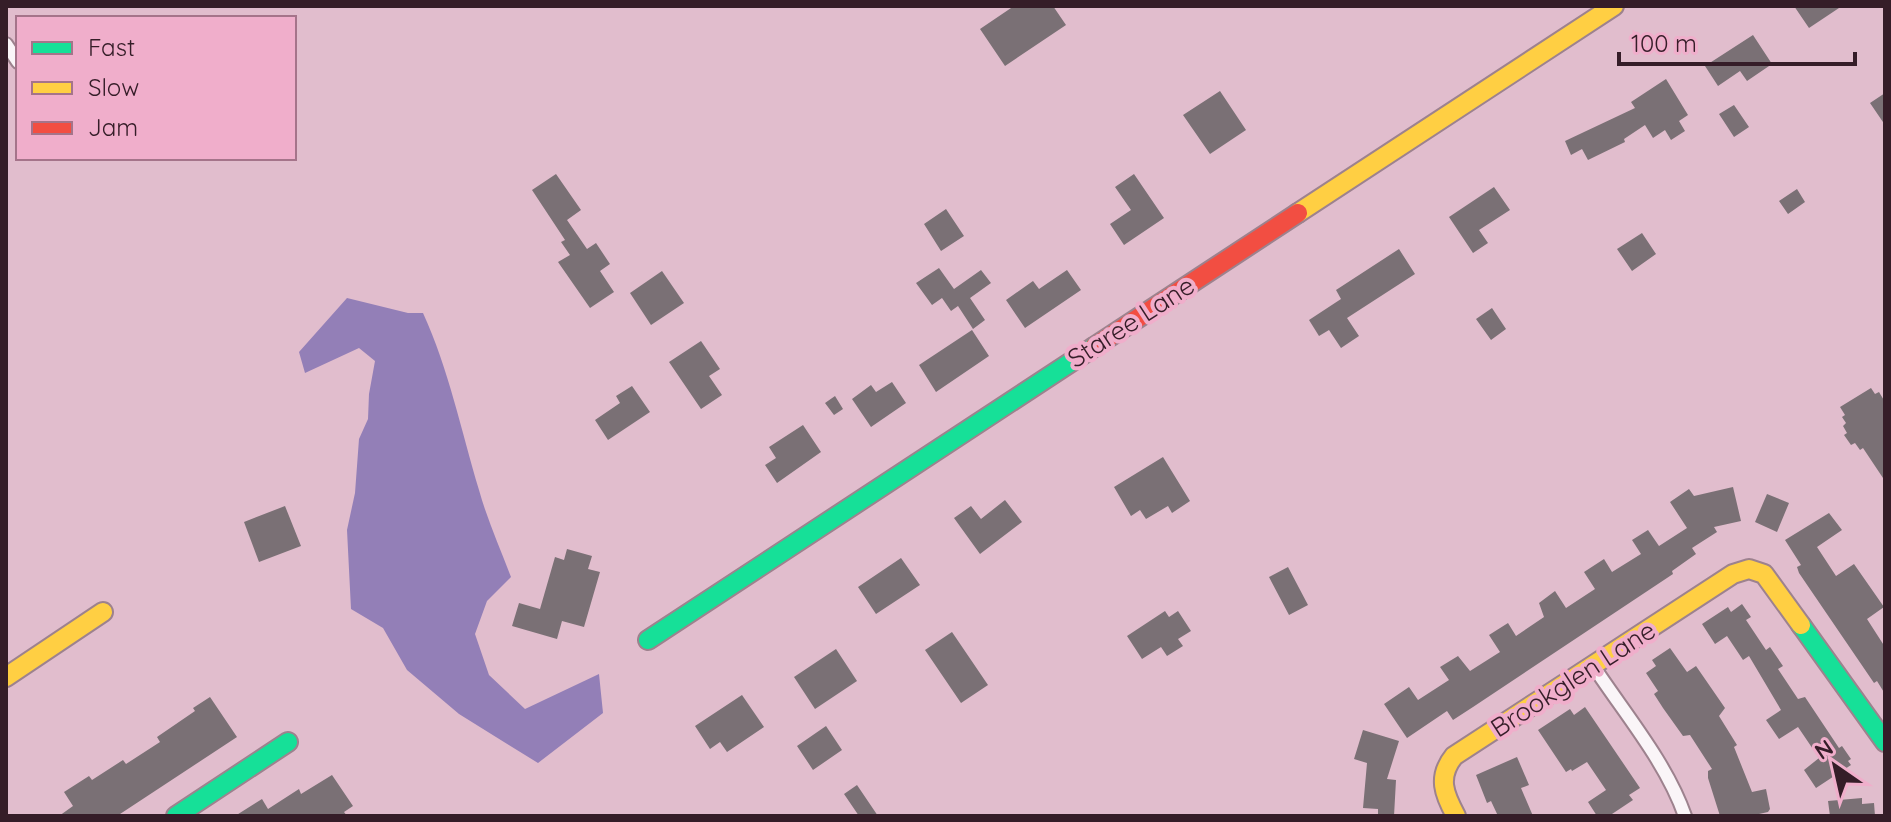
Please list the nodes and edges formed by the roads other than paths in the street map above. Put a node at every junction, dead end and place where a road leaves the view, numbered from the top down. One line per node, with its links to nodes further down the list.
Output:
1 (1614, 6): 5 (street, Staree Lane)
2 (6, 44): 3 (street)
3 (13, 62)
4 (103, 612): 7 (street)
5 (648, 640)
6 (1594, 667): 9 (street, Brookglen Lane); 11 (street, Brookglen Lane); 12 (street)
7 (6, 677)
8 (288, 742): 10 (street)
9 (1885, 742)
10 (176, 816)
11 (1456, 816)
12 (1685, 816)

